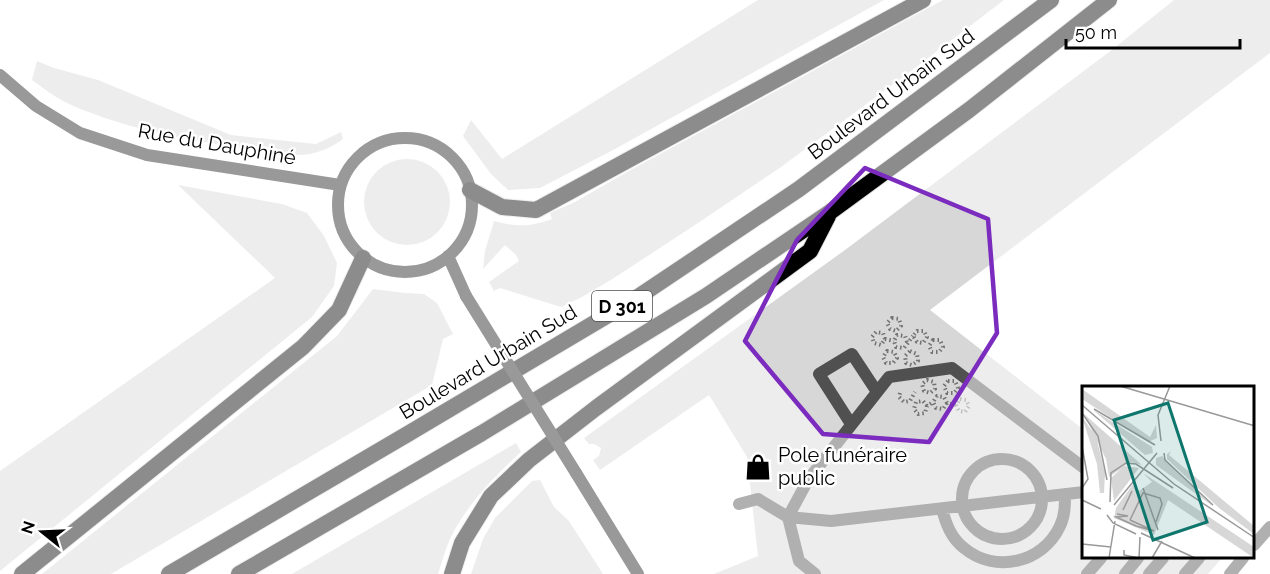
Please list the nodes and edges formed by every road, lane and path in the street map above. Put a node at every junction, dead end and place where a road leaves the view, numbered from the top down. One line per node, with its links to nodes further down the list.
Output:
1 (922, 0): 6 (highway)
2 (1051, 0): 47 (highway, Boulevard Urbain Sud / D 301)
3 (1109, 0): 7 (highway, D 301)
4 (0, 75): 5 (main road, Rue du Dauphiné)
5 (340, 185): 6 (main road); 9 (main road)
6 (470, 190): 8 (main road)
7 (830, 212): 48 (highway, D 301); 49 (highway)
8 (448, 256): 9 (main road); 50 (main road, bridge)
9 (363, 258): 46 (highway)
10 (890, 329): 11 (path); 12 (path); 12 (path)
11 (883, 333): 14 (path); 14 (path)
12 (897, 333): 15 (path); 16 (path)
13 (913, 336): 16 (path)
14 (885, 339): 15 (path)
15 (894, 341): 17 (path)
16 (908, 342): 17 (path)
17 (904, 348): 18 (path)
18 (910, 351)
19 (908, 389): 24 (path)
20 (901, 390): 24 (path)
21 (876, 392): 30 (street); 30 (street); 31 (street)
22 (930, 393): 23 (path)
23 (937, 396): 26 (path); 27 (path)
24 (910, 401): 25 (path)
25 (916, 402): 29 (path); 29 (path)
26 (933, 402): 27 (path); 29 (path)
27 (947, 403): 28 (path)
28 (956, 405)
29 (927, 406)
30 (851, 424): 38 (street)
31 (1082, 466)
32 (1082, 492): 33 (street)
33 (1065, 494): 34 (street); 37 (street)
34 (1041, 497): 36 (street); 36 (street); 36 (street)
35 (739, 504): 38 (street)
36 (964, 506): 37 (street)
37 (942, 509): 38 (street)
38 (788, 517): 51 (street)
39 (1270, 527): 40 (street)
40 (1255, 544)
41 (1100, 559): 52 (street)
42 (1137, 559): 53 (street)
43 (1162, 559): 54 (street)
44 (1198, 559): 55 (street)
45 (1242, 559): 56 (street)
46 (22, 574)
47 (169, 574)
48 (239, 574)
49 (452, 574)
50 (638, 574)
51 (815, 574)
52 (1087, 574)
53 (1125, 574)
54 (1149, 574)
55 (1185, 574)
56 (1230, 574)

